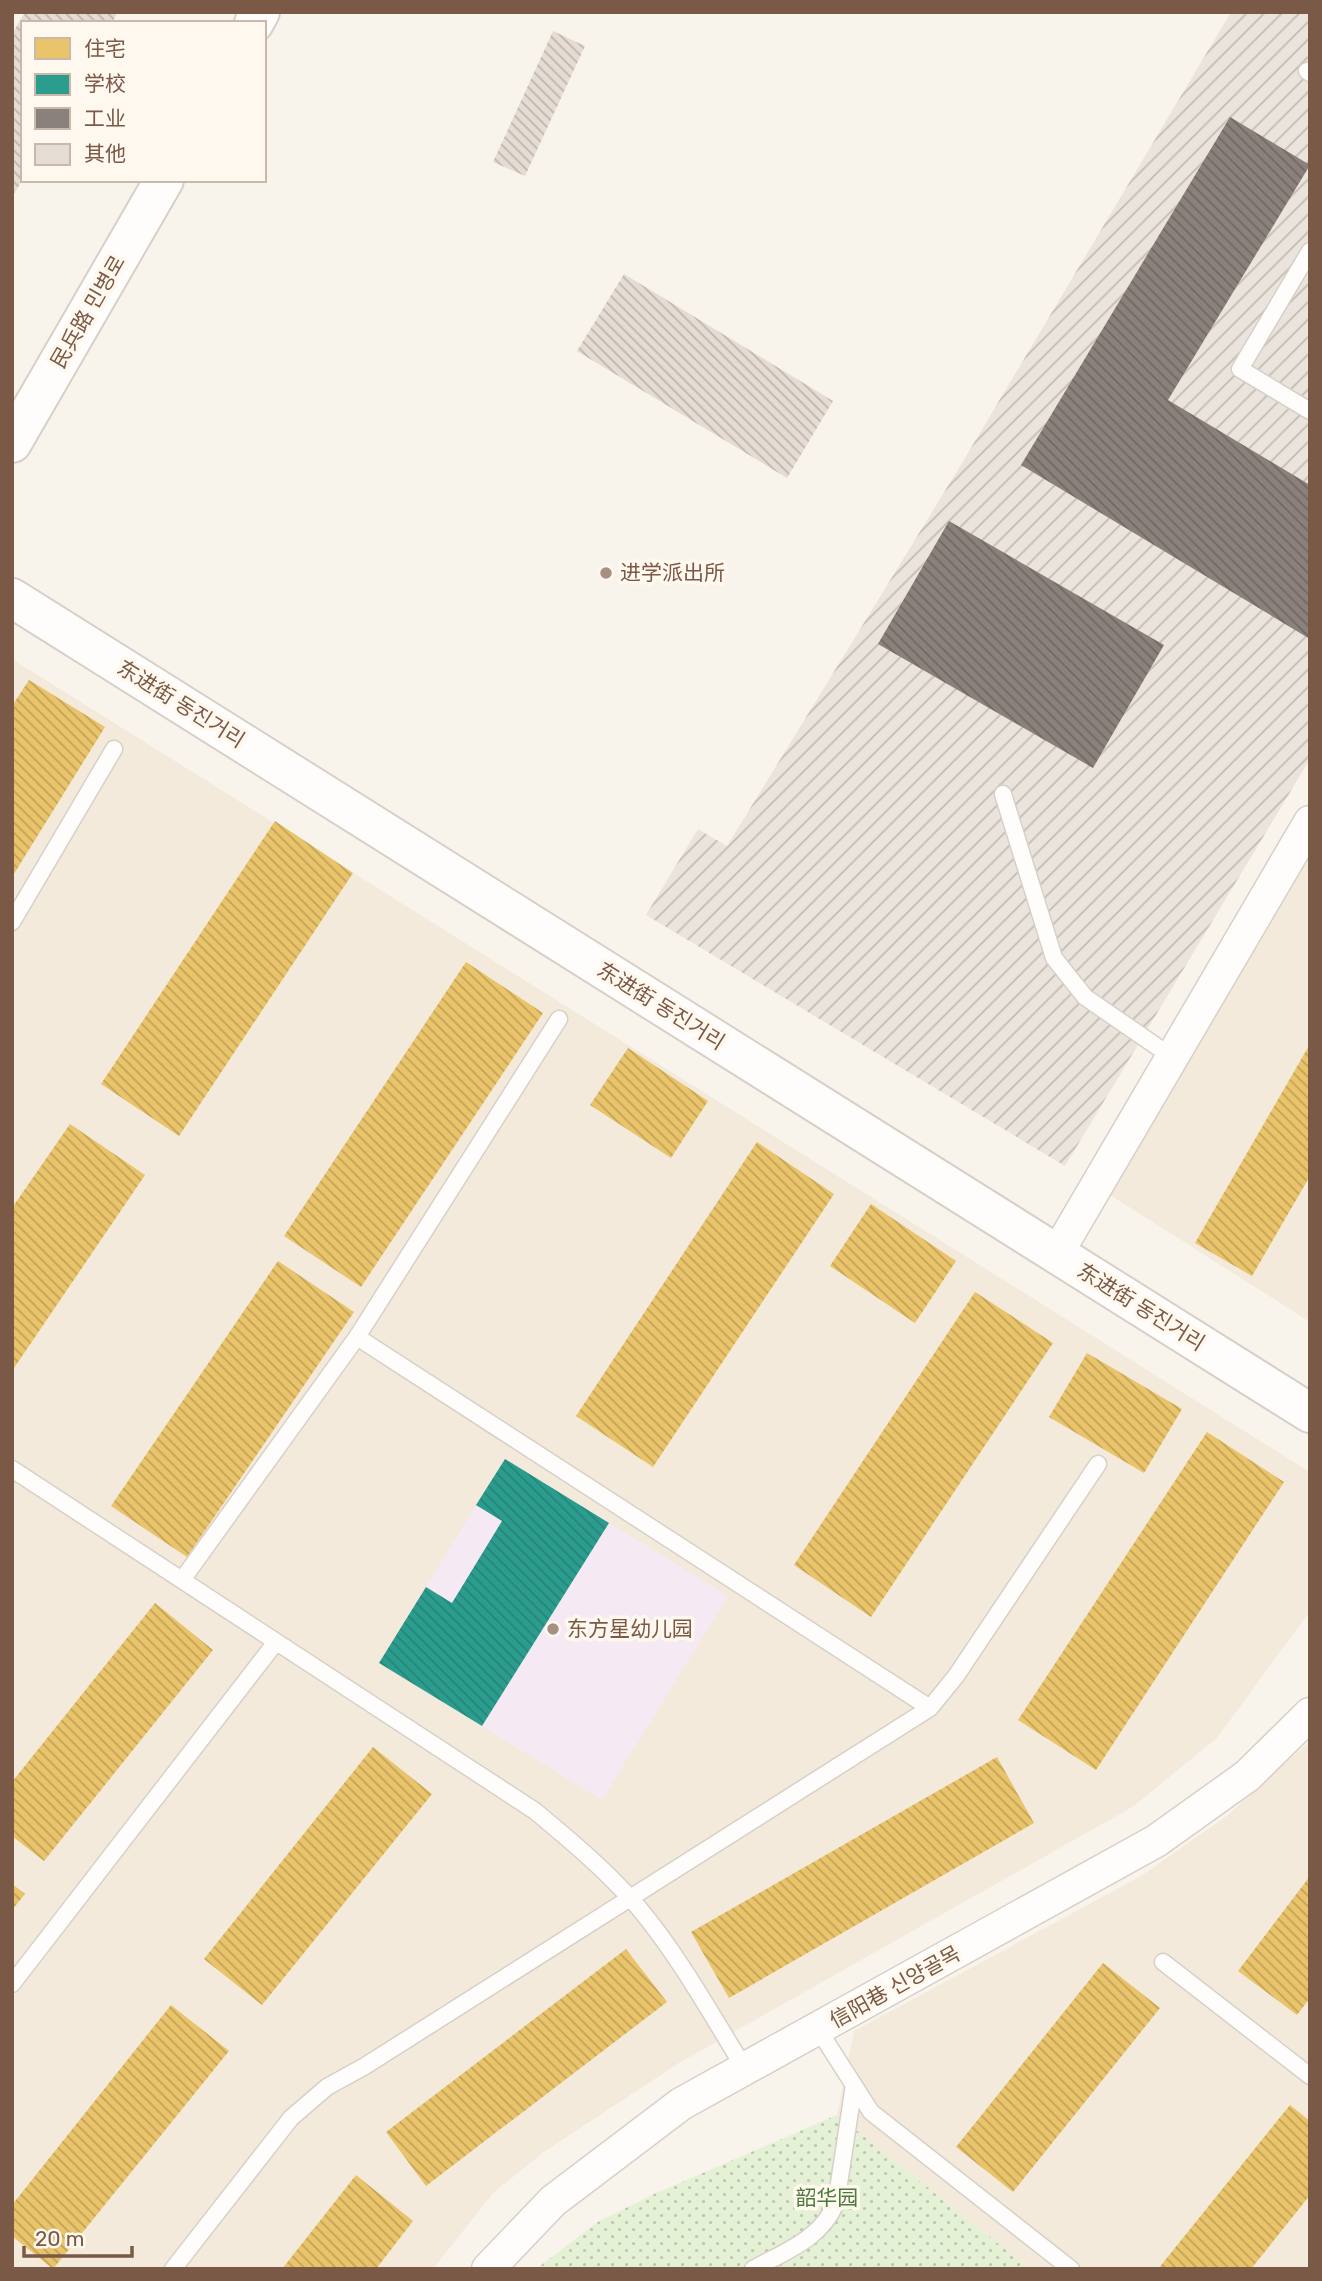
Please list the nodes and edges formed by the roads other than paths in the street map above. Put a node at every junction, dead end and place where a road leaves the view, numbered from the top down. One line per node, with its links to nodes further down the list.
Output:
1 (163, 182): 4 (street, 民兵路 민병로)
2 (1310, 251): 3 (lane)
3 (1310, 411)
4 (12, 443)
5 (12, 598): 12 (street, 东进街 동진거리)
6 (114, 749): 9 (lane)
7 (1003, 793): 11 (lane)
8 (1310, 822): 11 (street)
9 (12, 922)
10 (559, 1019): 13 (lane)
11 (1172, 1057): 12 (street)
12 (1056, 1255): 14 (street, 东进街 동진거리)
13 (357, 1337): 17 (lane); 19 (lane)
14 (1310, 1413)
15 (1098, 1464): 19 (lane)
16 (12, 1469): 17 (lane)
17 (182, 1580): 18 (lane)
18 (276, 1642): 21 (lane); 23 (lane)
19 (930, 1708): 21 (lane)
20 (1310, 1714): 24 (street, 信阳巷 신양골목)
21 (630, 1898): 25 (lane); 28 (lane)
22 (1163, 1962): 26 (lane)
23 (12, 1984)
24 (818, 2029): 25 (street, 信阳巷 신양골목); 27 (lane)
25 (745, 2069): 29 (street, 信阳巷 신양골목)
26 (1310, 2076)
27 (854, 2085): 30 (lane); 31 (lane)
28 (173, 2269)
29 (488, 2269)
30 (753, 2269)
31 (1070, 2269)

